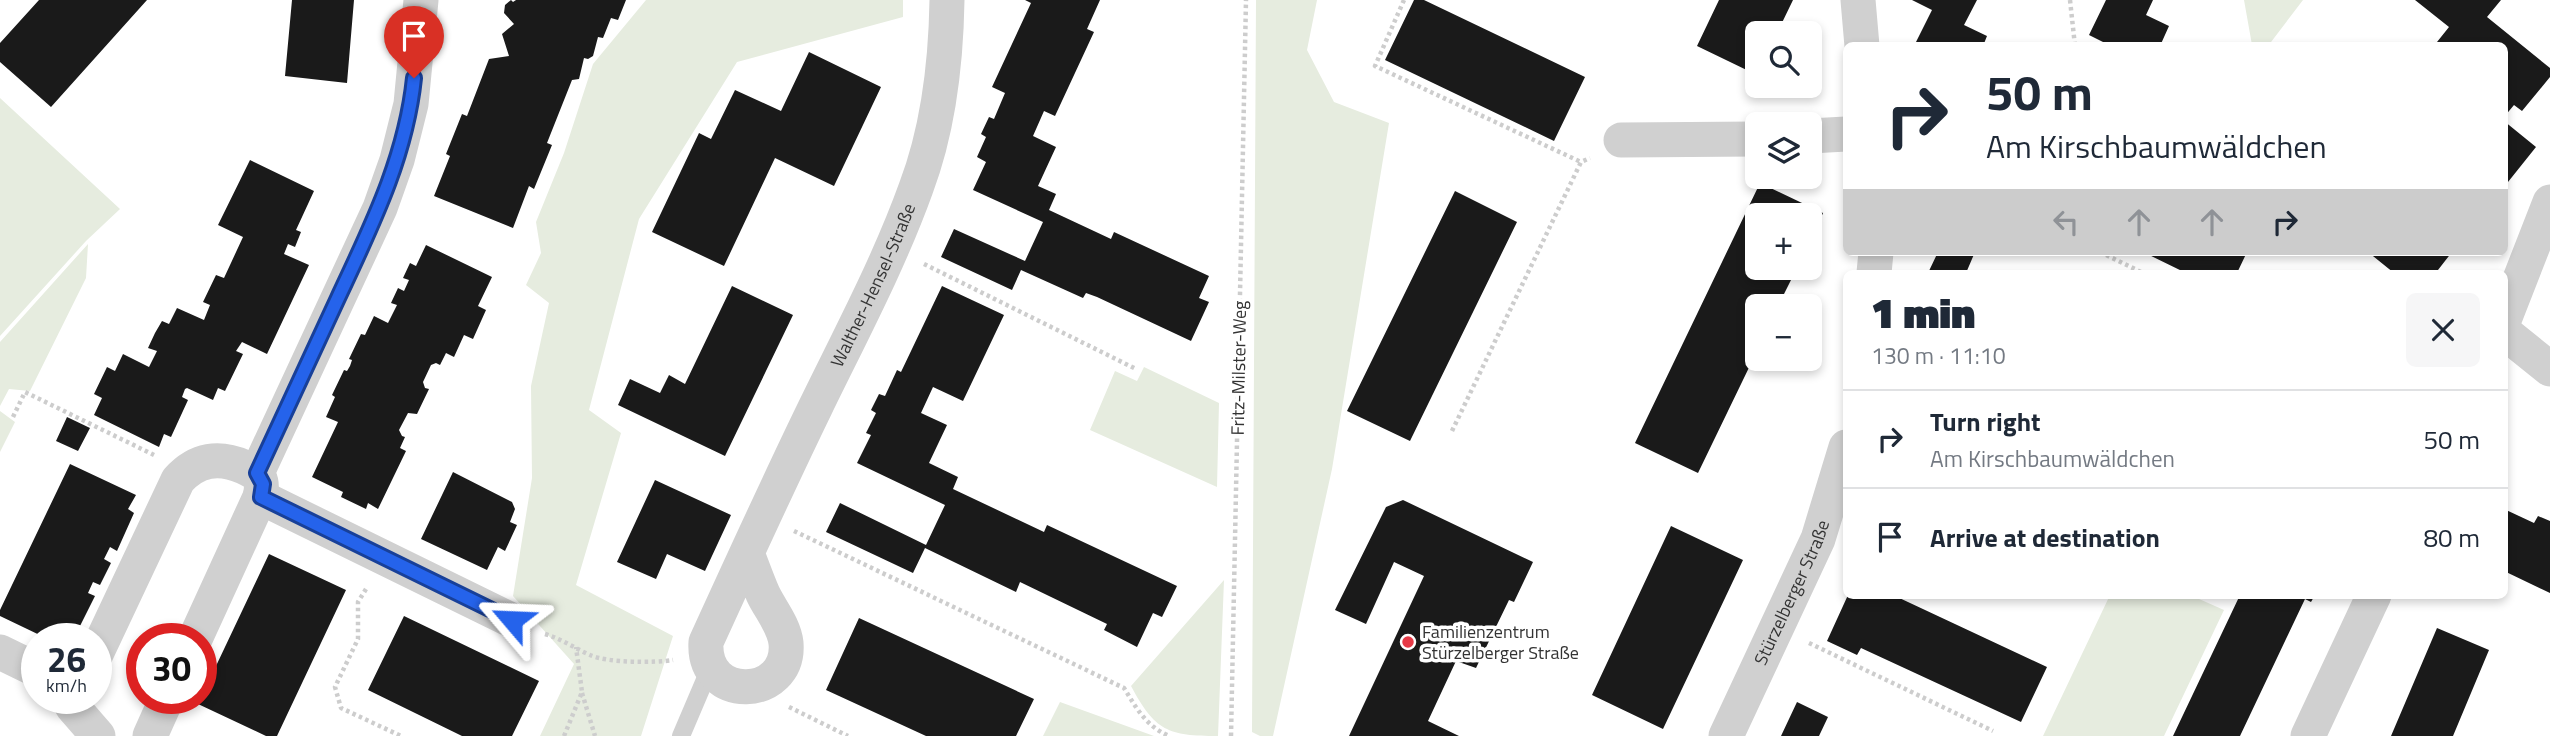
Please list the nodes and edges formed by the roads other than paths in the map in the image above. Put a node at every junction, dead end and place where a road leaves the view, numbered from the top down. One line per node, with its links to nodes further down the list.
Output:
1 (421, 0): 14 (street)
2 (947, 0): 15 (street, Walther-Hensel-Straße)
3 (1858, 0): 4 (street)
4 (1862, 42)
5 (1843, 134): 6 (street)
6 (1822, 135)
7 (1745, 139): 8 (street)
8 (1621, 140)
9 (2550, 202): 10 (street)
10 (2508, 310)
11 (2508, 335): 12 (street)
12 (2550, 369)
13 (1843, 457): 26 (street, Stürzelberger Straße)
14 (259, 485): 17 (street); 18 (street); 19 (street)
15 (747, 552): 22 (street, Walther-Hensel-Straße); 22 (street)
16 (2372, 599): 27 (street)
17 (512, 620)
18 (111, 623)
19 (202, 623)
20 (0, 652): 21 (street)
21 (21, 662)
22 (708, 662): 25 (lane)
23 (79, 714): 24 (street)
24 (98, 736)
25 (681, 736)
26 (1726, 736)
27 (2308, 736)

